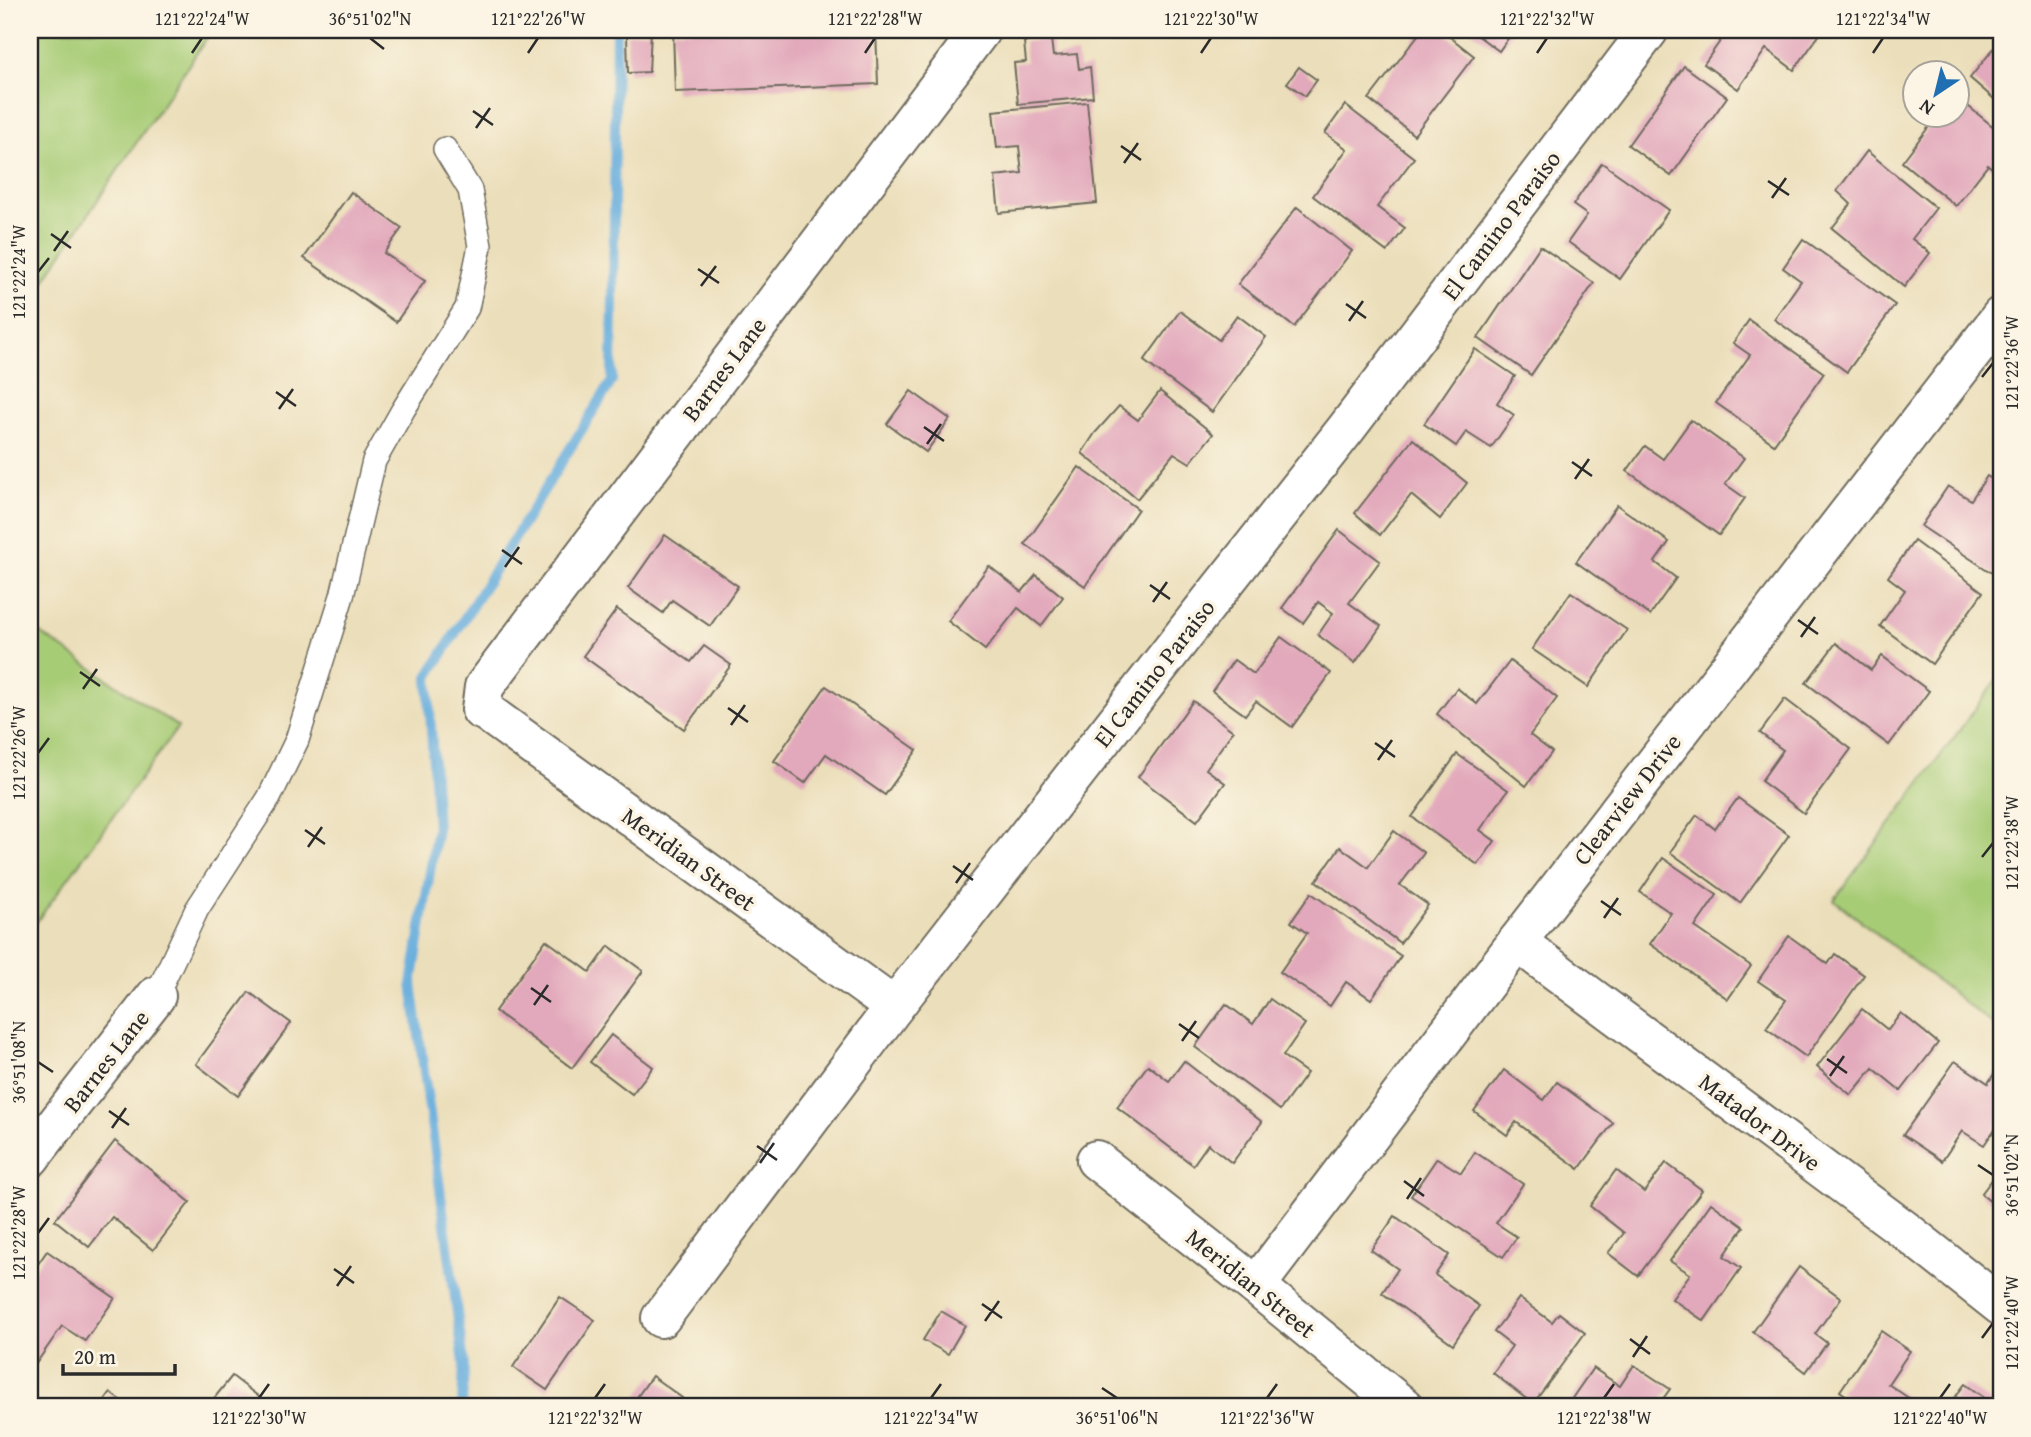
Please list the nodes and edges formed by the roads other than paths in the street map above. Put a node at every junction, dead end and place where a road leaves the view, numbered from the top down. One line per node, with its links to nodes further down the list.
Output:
1 (981, 30): 5 (street, Barnes Lane)
2 (1649, 30): 8 (street, El Camino Paraiso)
3 (445, 149): 7 (lane)
4 (2001, 316): 6 (street, Clearview Drive)
5 (485, 711): 8 (street, Meridian Street)
6 (1517, 942): 11 (street, Clearview Drive); 12 (street, Matador Drive)
7 (156, 996): 9 (street, Barnes Lane)
8 (894, 1007): 13 (street, El Camino Paraiso)
9 (30, 1158)
10 (1096, 1160): 11 (street, Meridian Street)
11 (1256, 1286): 14 (street, Meridian Street)
12 (2001, 1306)
13 (661, 1318)
14 (1405, 1407)

